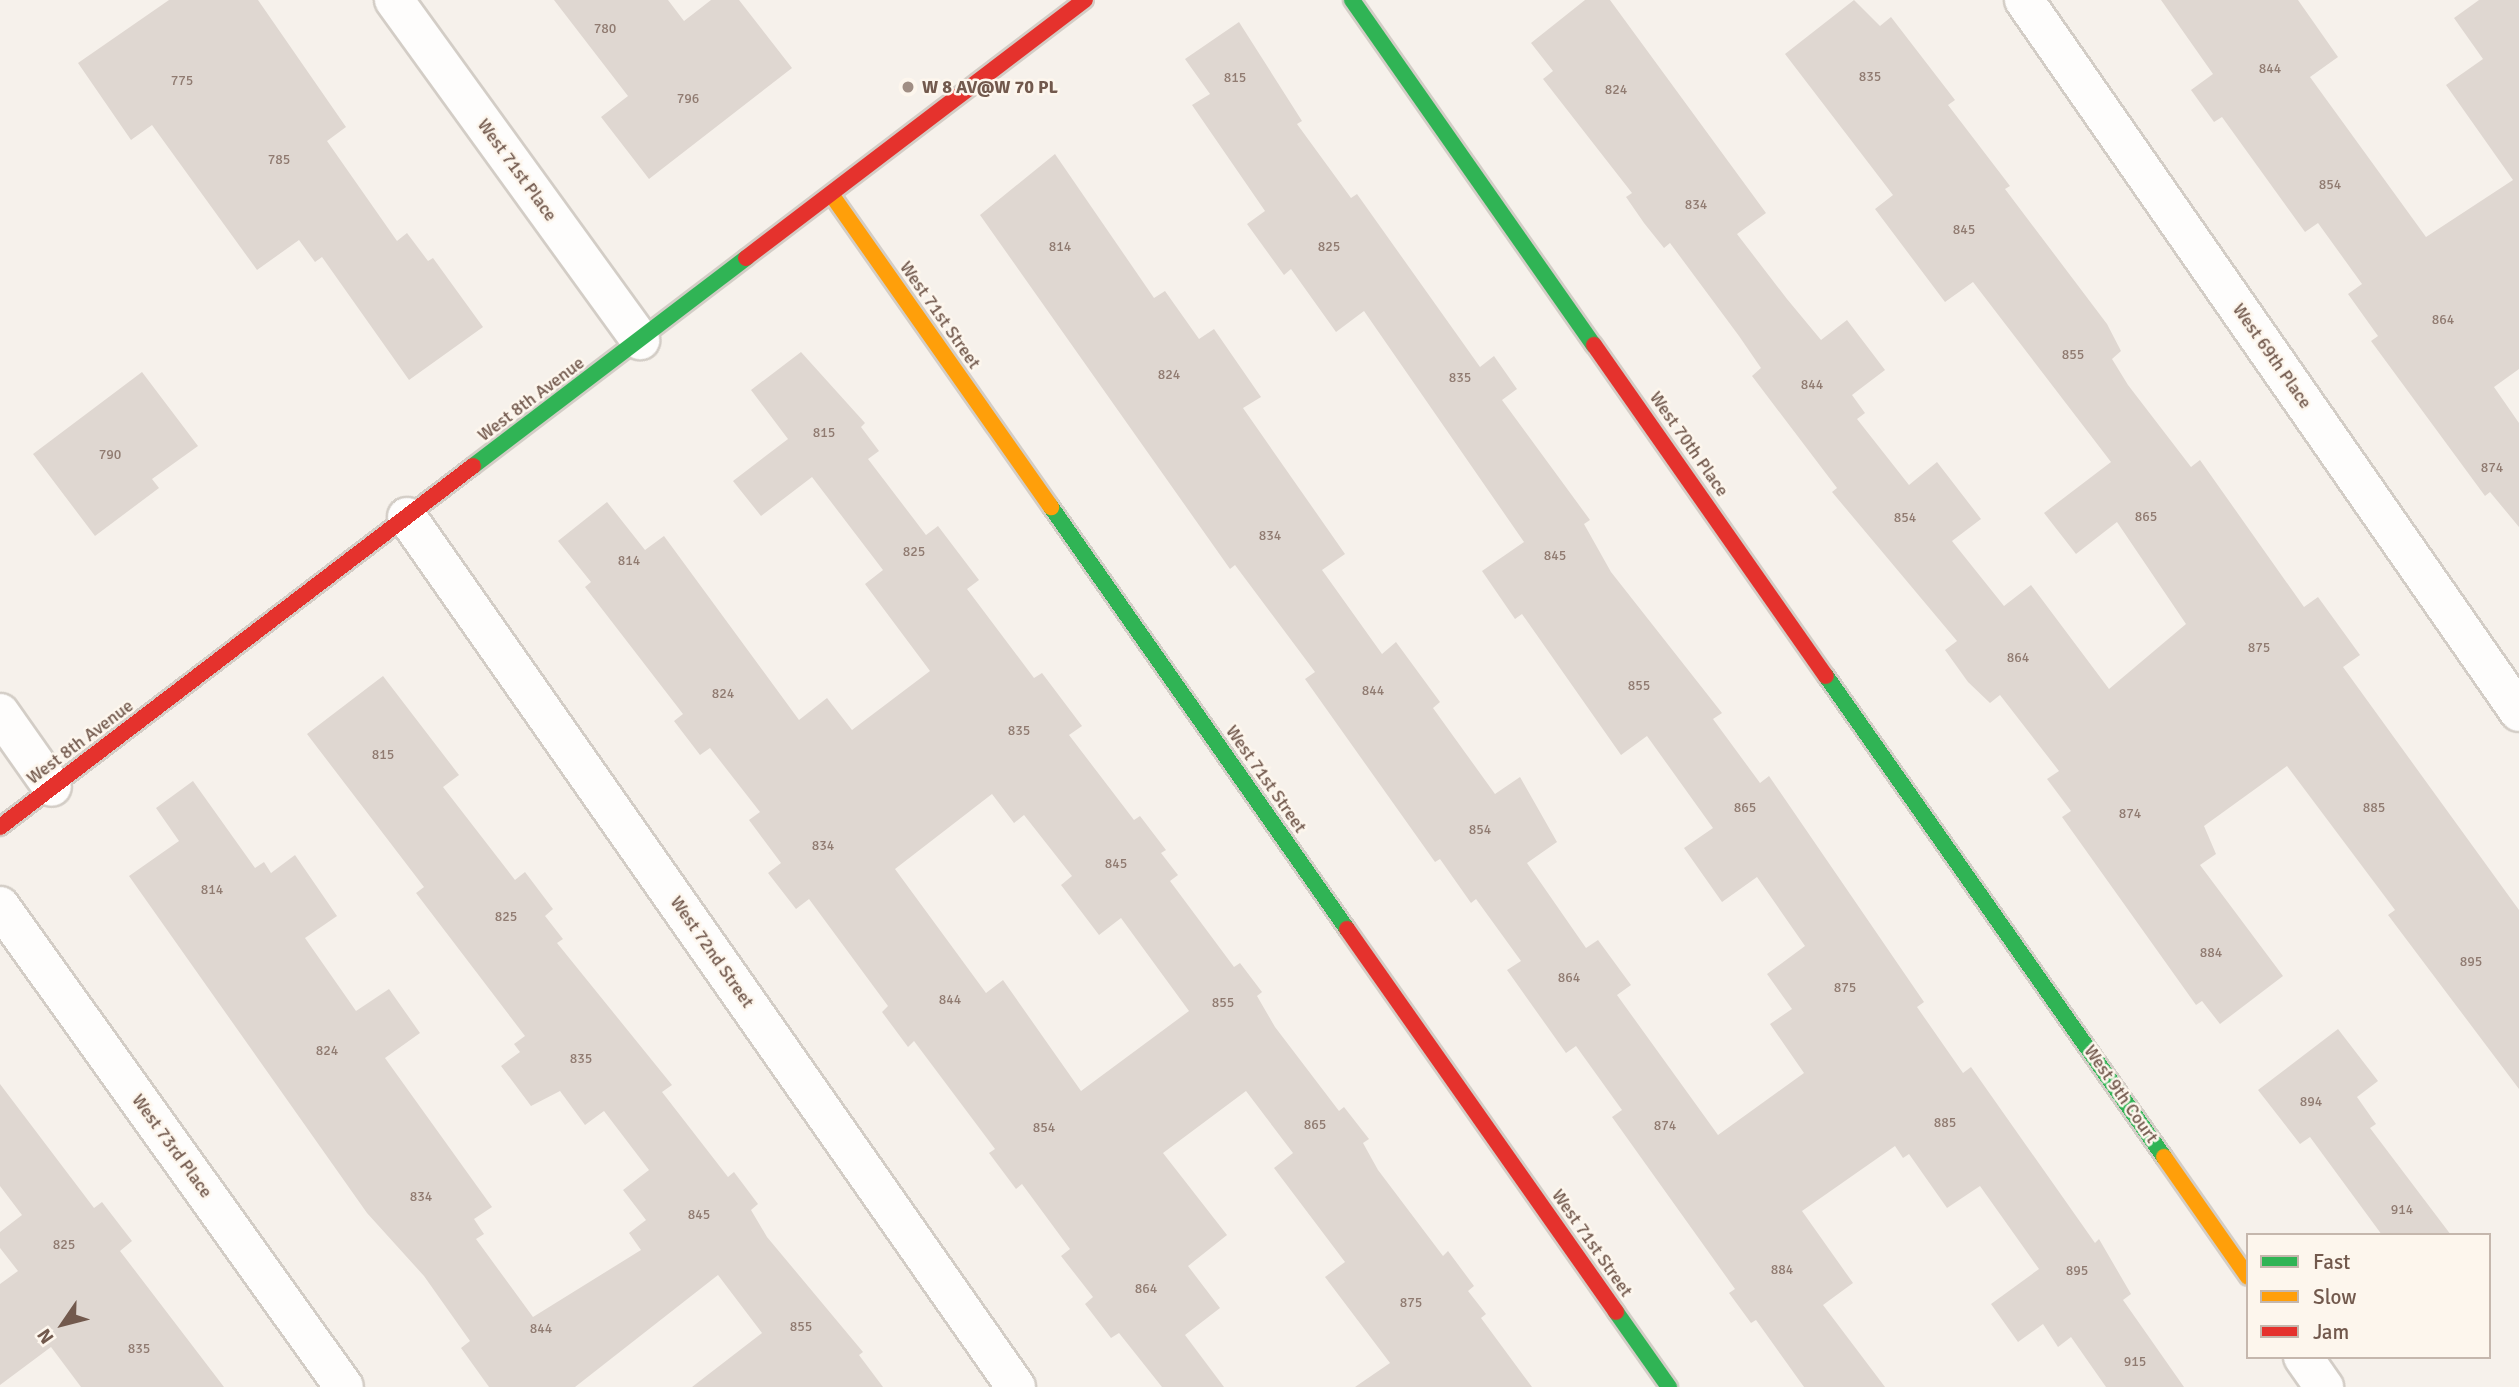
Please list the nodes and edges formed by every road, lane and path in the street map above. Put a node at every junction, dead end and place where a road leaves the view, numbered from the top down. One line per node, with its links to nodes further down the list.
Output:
1 (394, 0): 6 (street, West 71st Place)
2 (1085, 0): 5 (street, West 8th Avenue)
3 (1352, 0): 13 (street, West 70th Place)
4 (2024, 0): 8 (street, West 69th Place)
5 (831, 194): 6 (street, West 8th Avenue); 18 (street, West 71st Street)
6 (640, 340): 7 (street, West 8th Avenue)
7 (407, 517): 10 (street, West 8th Avenue); 17 (street, West 72nd Street)
8 (2519, 712)
9 (0, 713): 10 (street)
10 (52, 787): 11 (street, West 8th Avenue)
11 (0, 827)
12 (0, 906): 16 (street, West 73rd Place)
13 (1994, 910): 14 (street, West 9th Court)
14 (2246, 1274)
15 (2304, 1359): 19 (street)
16 (344, 1387)
17 (1016, 1387)
18 (1669, 1387)
19 (2324, 1387)

